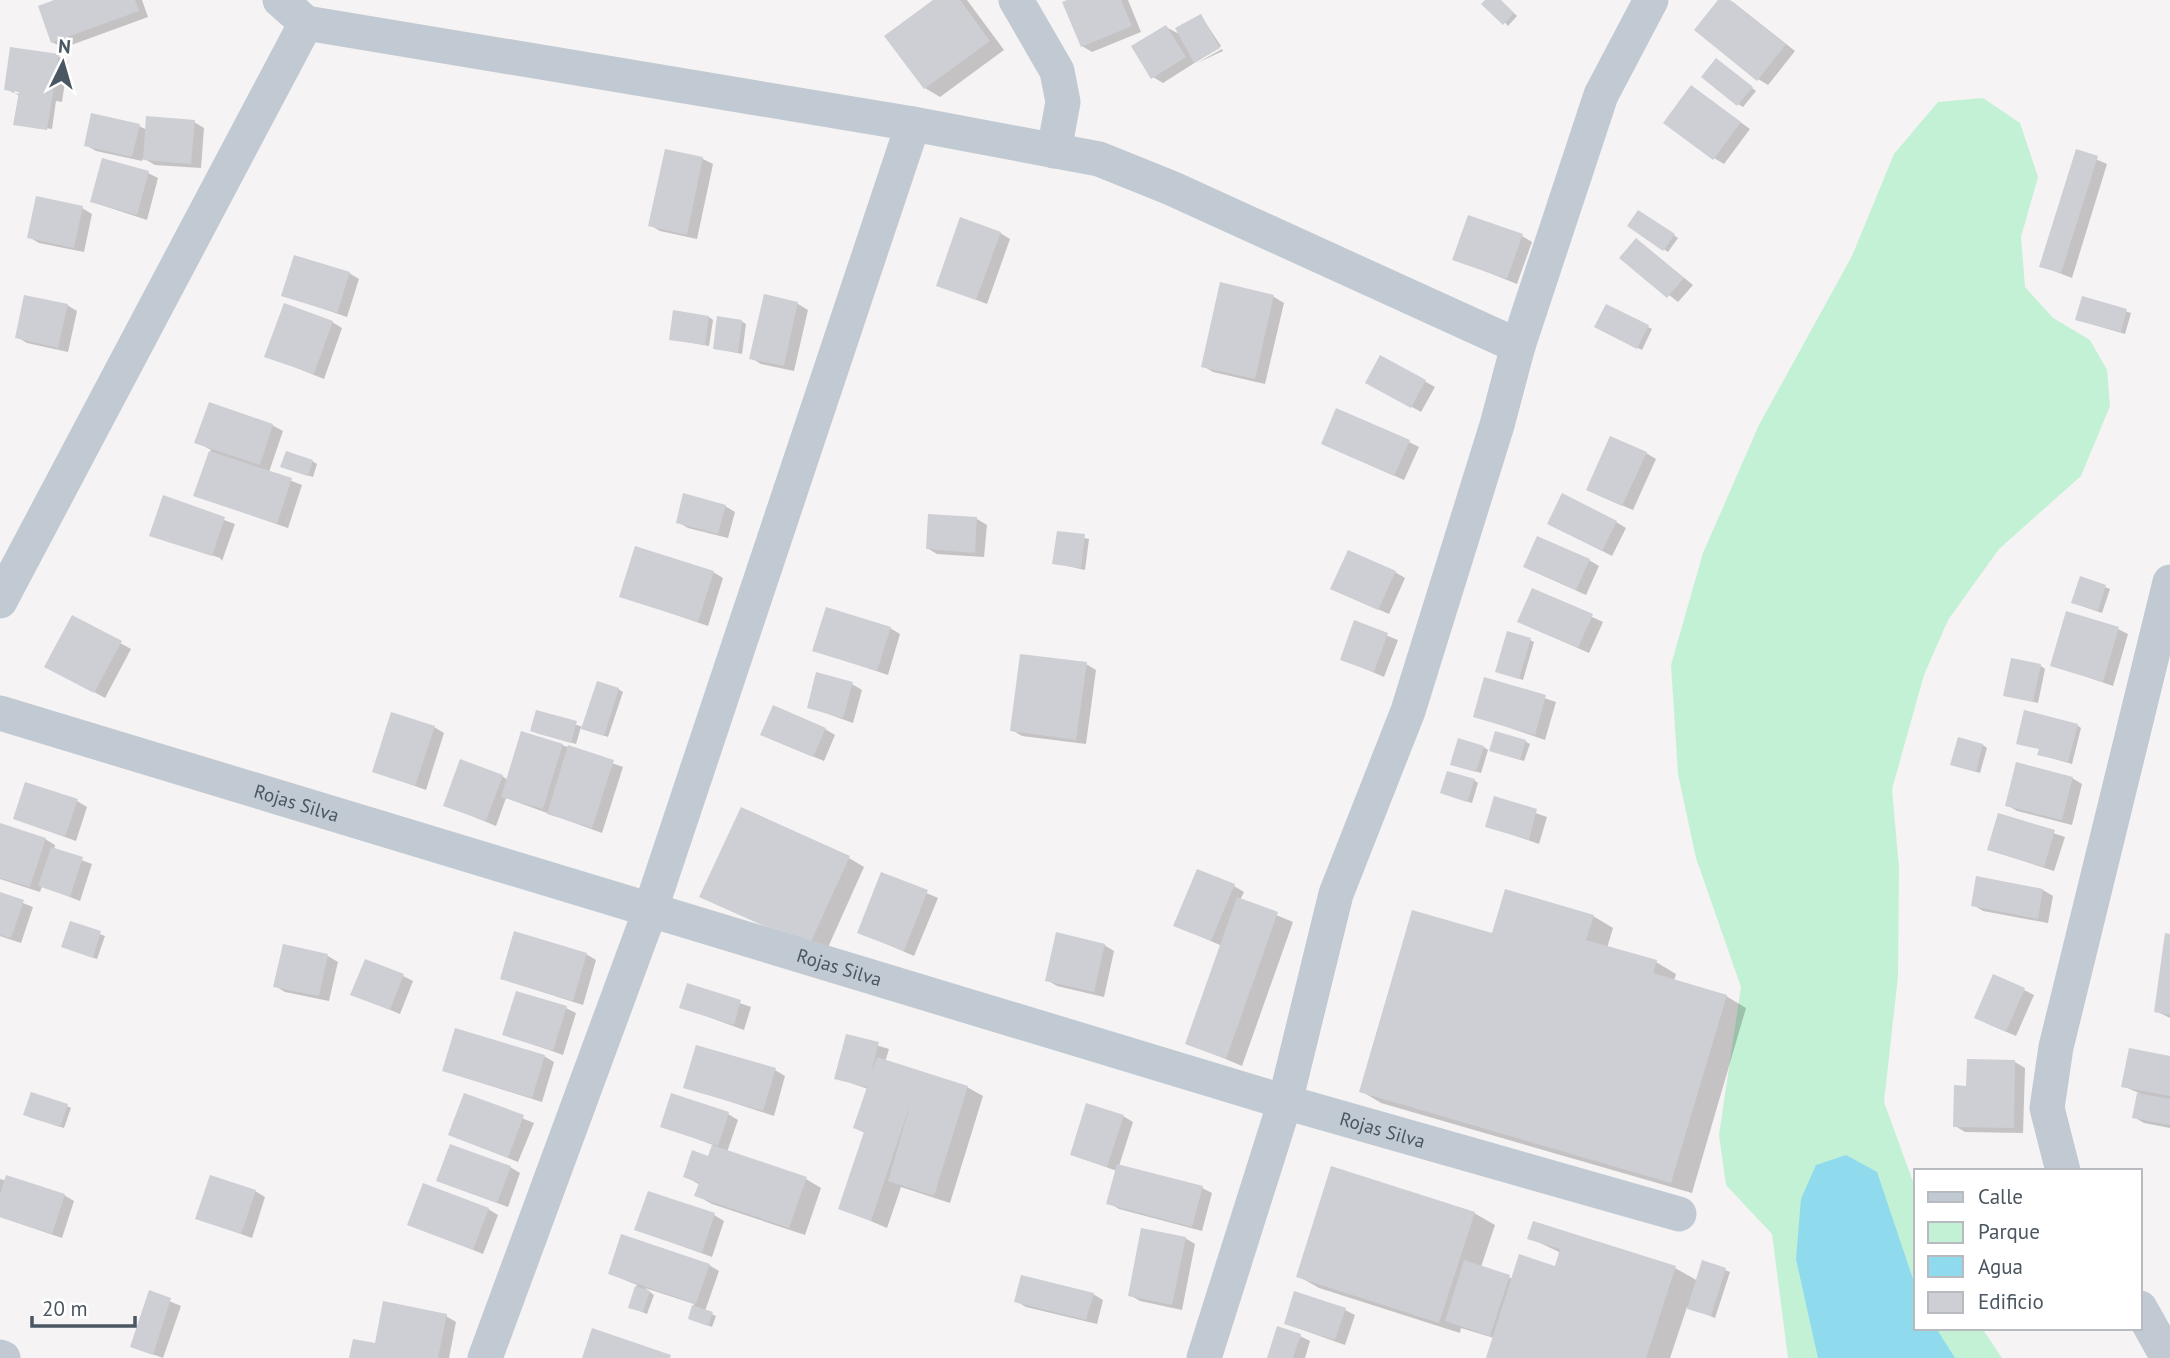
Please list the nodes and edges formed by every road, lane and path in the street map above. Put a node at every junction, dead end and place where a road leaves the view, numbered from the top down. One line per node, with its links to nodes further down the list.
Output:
1 (280, 0): 4 (street)
2 (1016, 0): 6 (street)
3 (1651, 0): 7 (street)
4 (306, 23): 5 (street); 9 (street)
5 (913, 124): 6 (street); 11 (street)
6 (1054, 151): 7 (street)
7 (1518, 346): 12 (street)
8 (2170, 582): 13 (street)
9 (0, 601)
10 (0, 713): 11 (street, Rojas Silva)
11 (650, 911): 12 (street, Rojas Silva); 16 (street)
12 (1285, 1102): 14 (street, Rojas Silva); 17 (street)
13 (2062, 1169)
14 (1679, 1214)
15 (2142, 1312): 18 (street)
16 (485, 1358)
17 (1204, 1358)
18 (2168, 1358)

